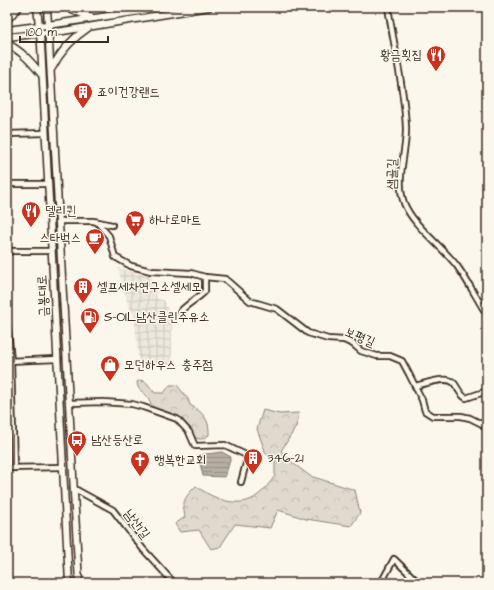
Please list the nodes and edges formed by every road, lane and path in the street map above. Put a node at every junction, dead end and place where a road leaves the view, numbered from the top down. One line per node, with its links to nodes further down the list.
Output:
1 (19, 7): 9 (street)
2 (37, 7): 11 (street, 금봉대로)
3 (47, 7): 10 (street, 금봉대로)
4 (69, 7): 8 (street)
5 (167, 7): 8 (street)
6 (209, 7): 12 (street)
7 (388, 7): 31 (street, 샘골길)
8 (94, 18): 10 (street)
9 (7, 20)
10 (48, 25): 11 (street); 14 (street, 금봉대로)
11 (39, 26): 13 (street); 15 (street, 금봉대로)
12 (92, 26): 14 (street); 18 (street)
13 (7, 30)
14 (49, 33): 15 (street); 18 (street, 금봉대로)
15 (40, 34): 16 (street); 19 (street, 금봉대로)
16 (7, 37)
17 (7, 44): 19 (street)
18 (51, 70): 24 (street, 금봉대로)
19 (42, 75): 21 (street, 금봉대로)
20 (7, 134): 21 (street)
21 (45, 134): 23 (street, 금봉대로)
22 (7, 184): 23 (street)
23 (48, 184): 27 (street, 금봉대로)
24 (59, 220): 25 (street); 38 (street, 금봉대로)
25 (97, 222): 26 (street); 29 (street, 보평길)
26 (112, 225)
27 (52, 251): 28 (street); 34 (street, 금봉대로)
28 (7, 252)
29 (205, 278): 30 (street); 36 (street, 보평길)
30 (180, 311)
31 (487, 315)
32 (7, 319): 33 (street)
33 (7, 323): 35 (street)
34 (58, 359): 35 (street); 40 (street, 금봉대로)
35 (9, 361): 42 (street)
36 (415, 386): 37 (street); 39 (street, 보평길)
37 (487, 391)
38 (69, 403): 43 (street); 44 (street, 금봉대로)
39 (487, 430)
40 (63, 467): 42 (street); 45 (street, 금봉대로)
41 (7, 468): 42 (street)
42 (14, 468)
43 (241, 482)
44 (73, 488): 46 (street, 금봉대로); 47 (street, 남산1길)
45 (69, 583)
46 (79, 583)
47 (174, 583)
48 (381, 583): 49 (street)
49 (419, 583)

